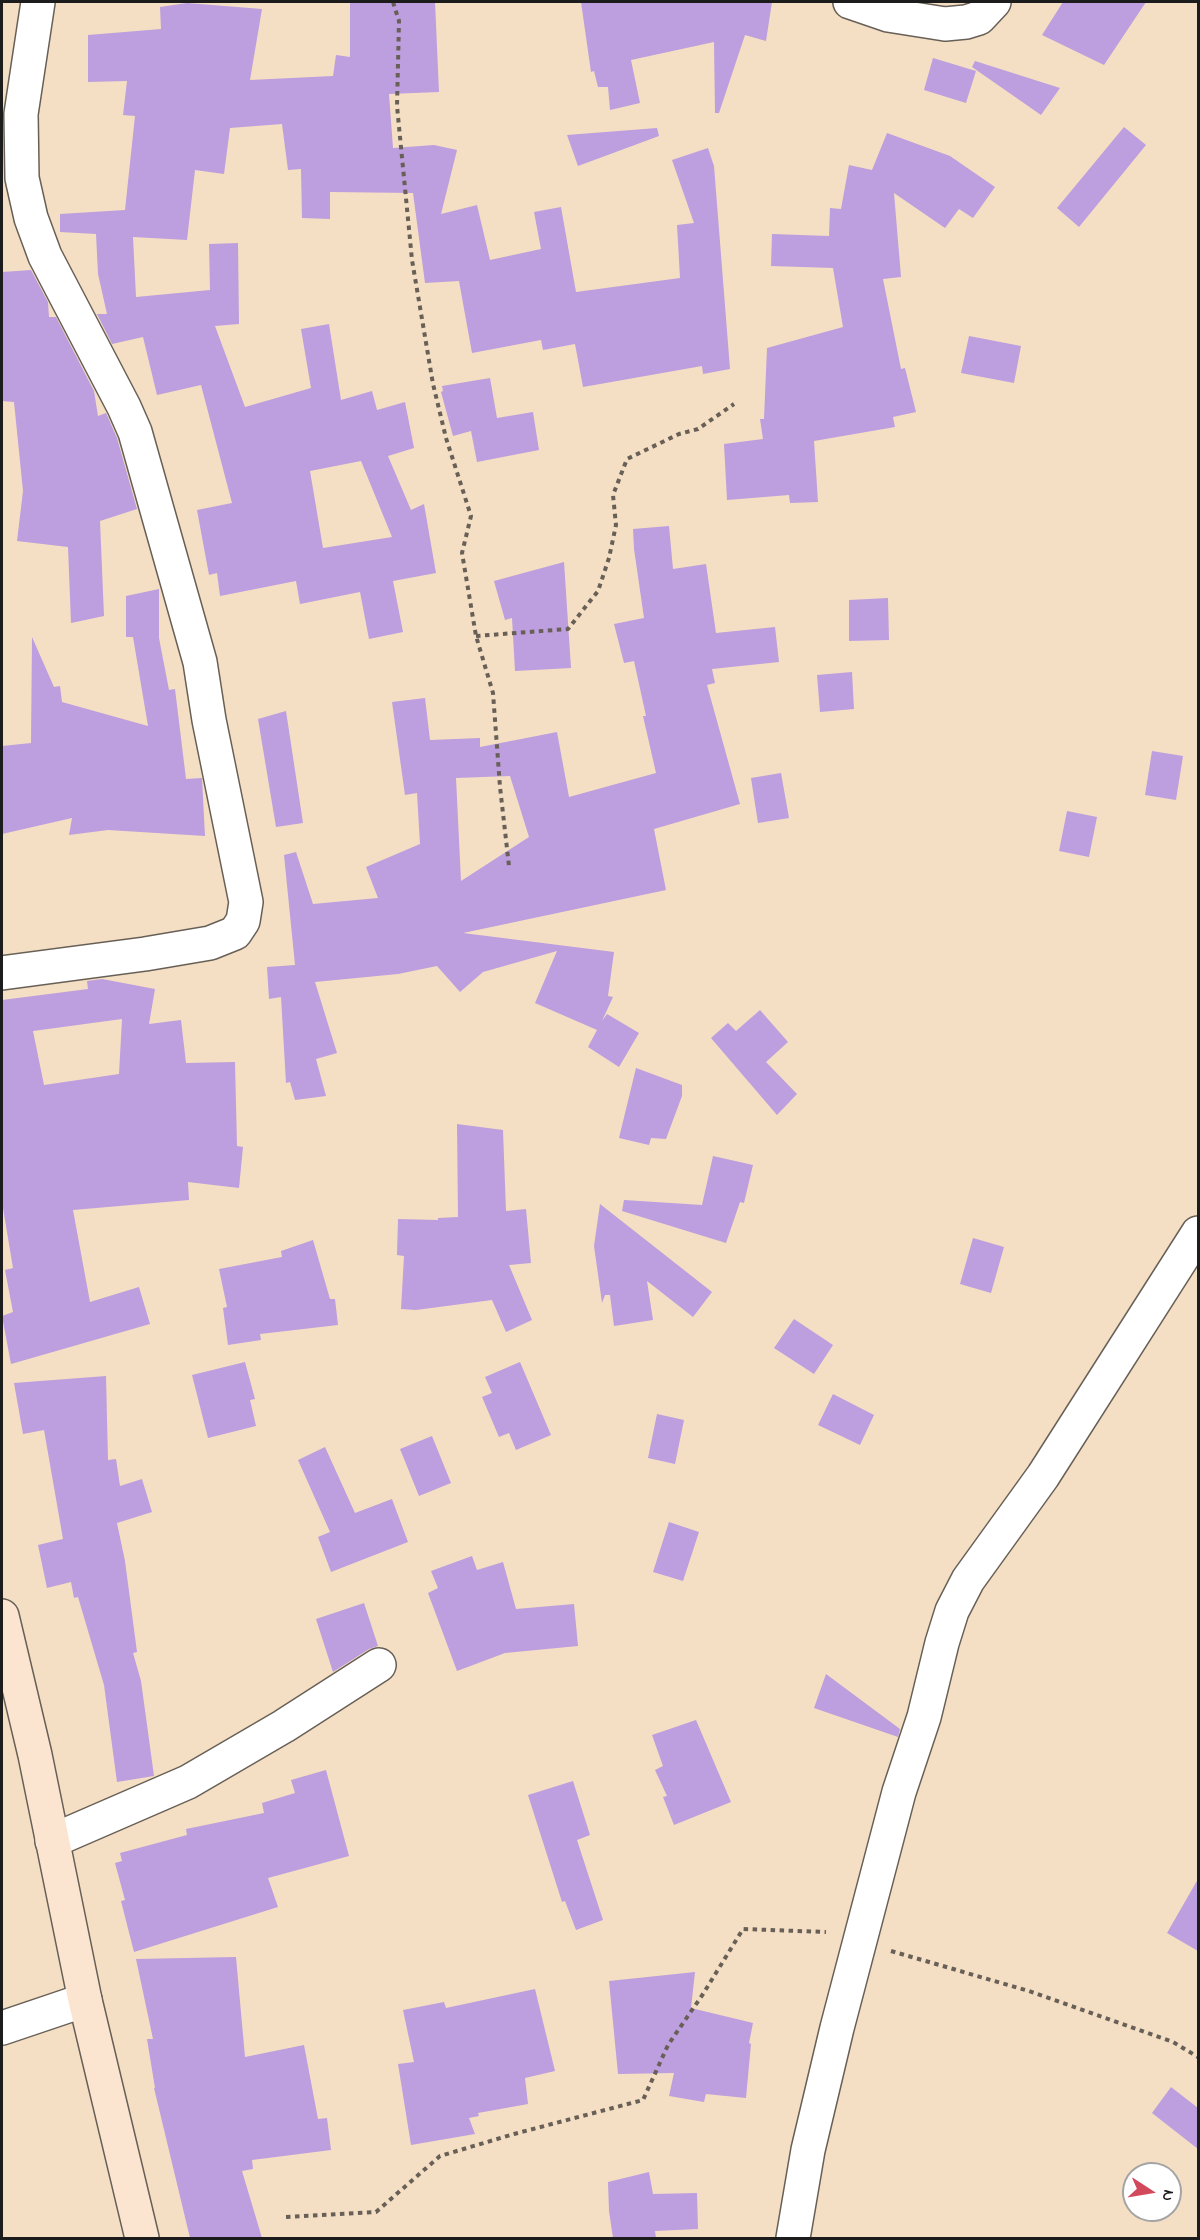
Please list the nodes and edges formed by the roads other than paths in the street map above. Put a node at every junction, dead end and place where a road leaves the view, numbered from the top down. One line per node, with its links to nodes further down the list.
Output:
1 (38, 2): 4 (street)
2 (850, 2): 3 (street)
3 (994, 2)
4 (2, 973)
5 (1198, 1233): 12 (street)
6 (2, 1616): 8 (street)
7 (379, 1665): 8 (street)
8 (52, 1841): 9 (street)
9 (86, 2000): 10 (street); 11 (street)
10 (2, 2028)
11 (142, 2238)
12 (793, 2238)

